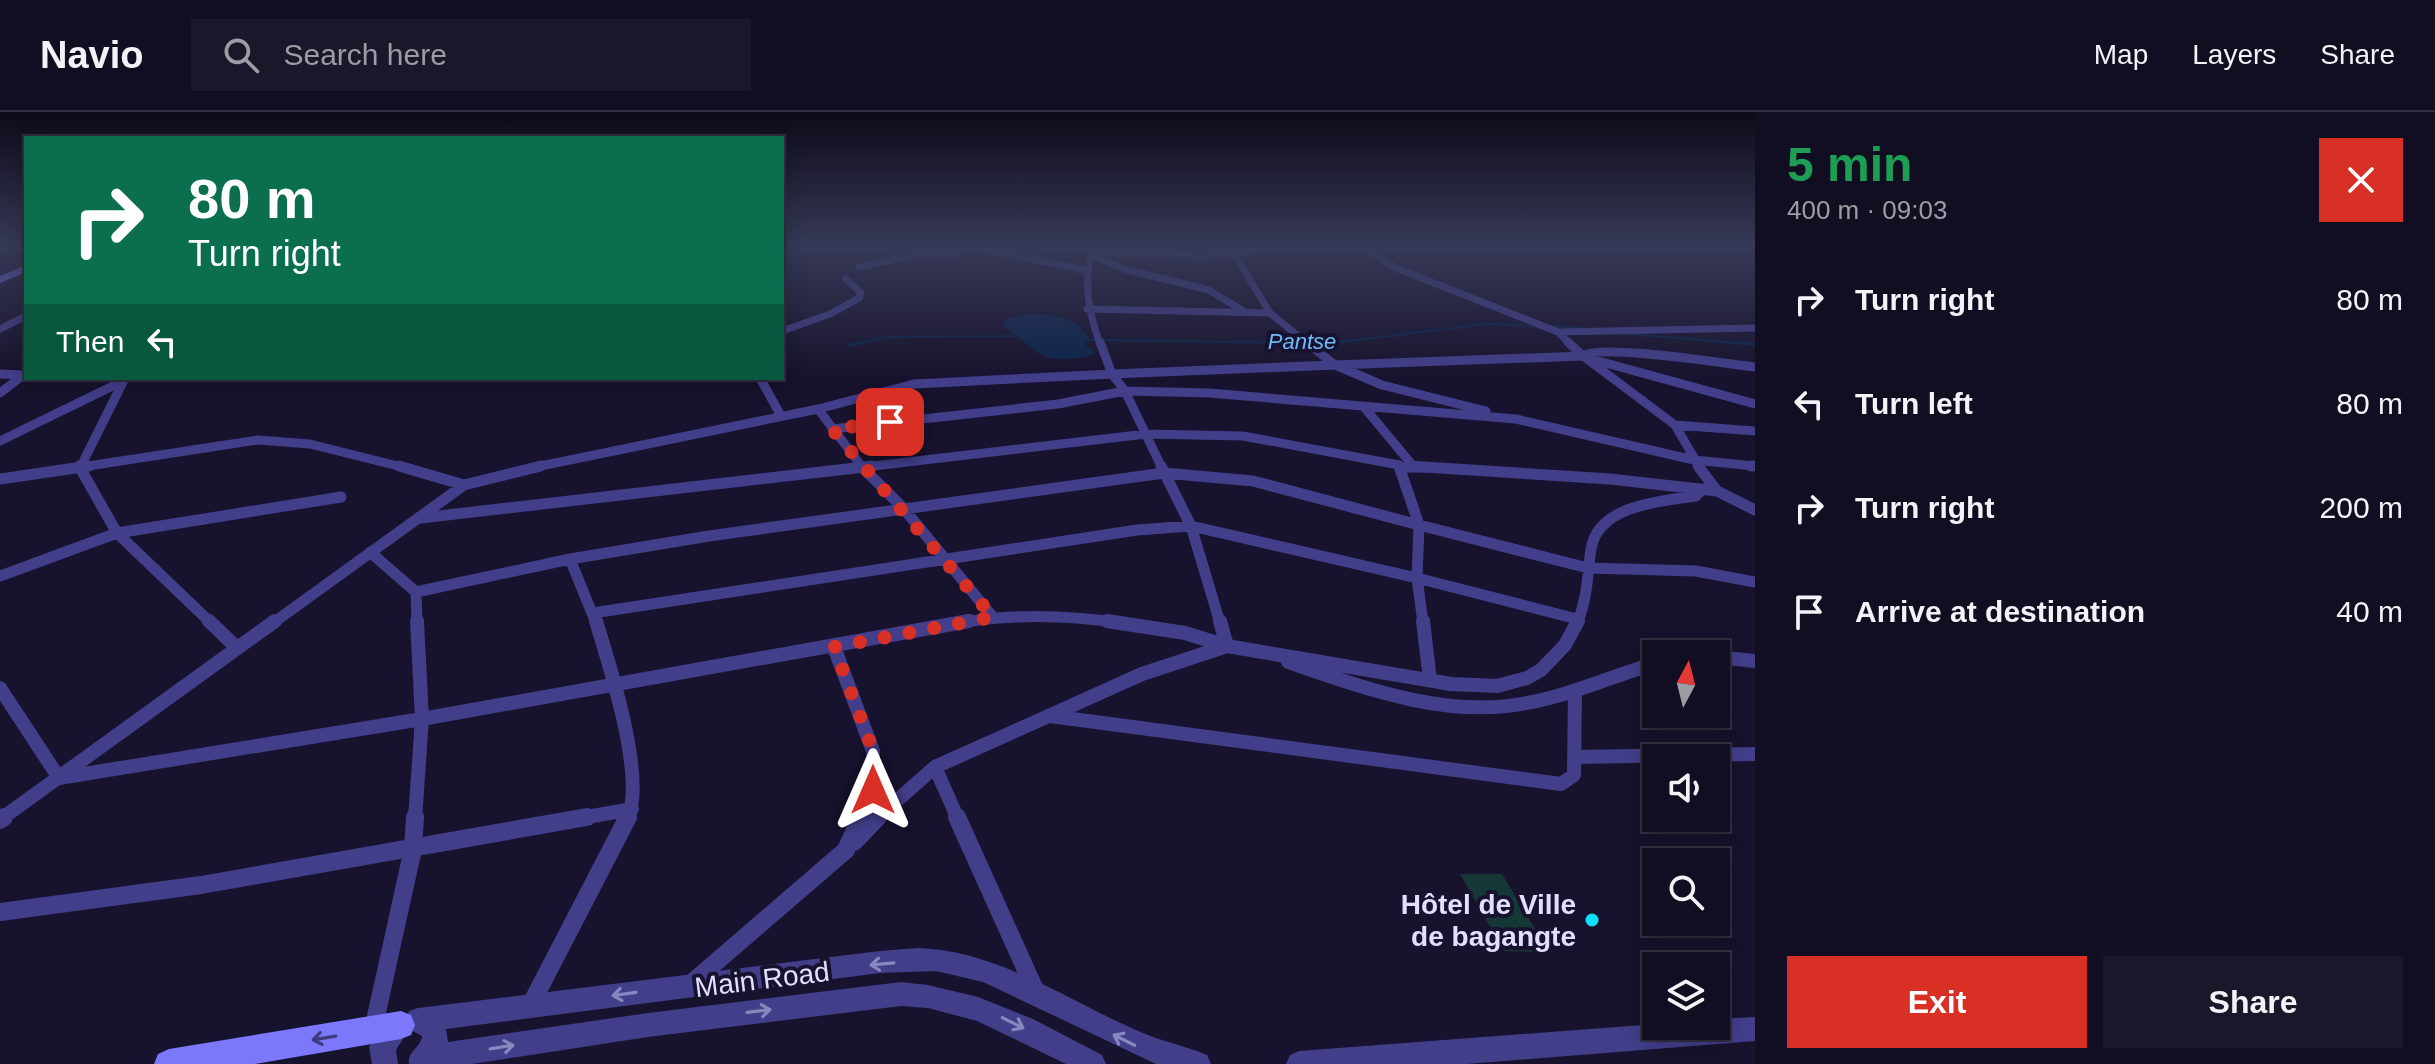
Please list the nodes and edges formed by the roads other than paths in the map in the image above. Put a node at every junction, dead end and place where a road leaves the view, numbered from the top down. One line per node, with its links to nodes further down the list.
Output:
1 (856, 288): 12 (street)
2 (1086, 288): 6 (street)
3 (1203, 288): 7 (street)
4 (1255, 288): 8 (street)
5 (1448, 288): 13 (street)
6 (1087, 309): 7 (street); 19 (street)
7 (1245, 312): 8 (street)
8 (1270, 313): 15 (street)
9 (24, 317): 11 (street)
10 (1755, 328): 13 (street)
11 (0, 329)
12 (784, 330)
13 (1558, 332): 14 (street)
14 (1586, 358): 15 (street); 16 (street); 25 (street); 30 (street)
15 (1335, 365): 19 (street); 29 (street)
16 (1755, 367)
17 (0, 374): 18 (street)
18 (24, 374): 24 (street)
19 (1112, 374): 23 (street); 27 (street)
20 (124, 380): 34 (street)
21 (125, 380): 37 (street)
22 (761, 380): 28 (street)
23 (1125, 391): 26 (street); 31 (street); 33 (street)
24 (0, 393)
25 (1755, 404)
26 (1364, 407): 29 (street); 38 (street)
27 (818, 409): 28 (street); 31 (street)
28 (781, 416): 43 (street)
29 (1516, 419): 35 (street)
30 (1675, 425): 32 (street); 35 (street)
31 (832, 429): 40 (street)
32 (1755, 431)
33 (1146, 434): 36 (street); 40 (street); 41 (street)
34 (0, 441)
35 (1694, 460): 39 (street); 45 (street)
36 (1399, 465): 38 (street); 50 (street)
37 (79, 466): 42 (street); 43 (street); 52 (street)
38 (1413, 466): 44 (street)
39 (1755, 466)
40 (863, 468): 47 (street); 49 (street)
41 (1164, 473): 47 (street); 50 (street); 51 (street)
42 (0, 479)
43 (464, 485): 49 (street)
44 (1702, 489): 45 (street); 56 (street)
45 (1717, 491): 48 (street)
46 (341, 497): 52 (street)
47 (904, 509): 54 (street); 55 (street)
48 (1755, 510)
49 (417, 518): 53 (street)
50 (1419, 525): 56 (street); 58 (street)
51 (1191, 526): 55 (street); 58 (street); 64 (street)
52 (117, 533): 57 (street); 66 (street)
53 (370, 552): 60 (street); 66 (street)
54 (570, 559): 60 (street); 61 (street)
55 (945, 559): 61 (street); 62 (street)
56 (1588, 568): 59 (street); 63 (street)
57 (0, 576)
58 (1417, 578): 63 (street); 71 (street)
59 (1755, 582)
60 (416, 592): 76 (street)
61 (593, 613): 72 (street)
62 (993, 617): 64 (street); 65 (street)
63 (1577, 619): 71 (street)
64 (1227, 646): 67 (street); 75 (street)
65 (834, 647): 72 (street); 84 (street)
66 (237, 648): 80 (street)
67 (1262, 653): 71 (street); 74 (street)
68 (1730, 658): 69 (street)
69 (1755, 661)
70 (1642, 668): 74 (street)
71 (1430, 680)
72 (615, 685): 76 (street); 81 (street)
73 (0, 688): 80 (street)
74 (1575, 690): 78 (street)
75 (1049, 715): 78 (street); 79 (street)
76 (422, 719): 80 (street); 83 (street)
77 (1755, 754): 78 (street)
78 (1574, 757)
79 (935, 767): 84 (street); 87 (street)
80 (59, 778): 82 (street)
81 (632, 809): 83 (street); 88 (street)
82 (0, 820)
83 (413, 849): 85 (street); 89 (street)
84 (846, 850): 86 (street)
85 (0, 912)
86 (691, 984): 87 (street, one-way to 86); 88 (street, one-way to 88)
87 (1036, 992): 97 (street, one-way to 87)
88 (529, 1008): 89 (street)
89 (398, 1025): 92 (street); 94 (main road, one-way to 94); 95 (street)
90 (1752, 1034): 91 (street)
91 (1467, 1058): 93 (street)
92 (421, 1061): 96 (street, Main Road, one-way to 96)
93 (1351, 1063): 98 (street)
94 (169, 1064)
95 (385, 1064)
96 (1093, 1064)
97 (1198, 1064)
98 (1299, 1064)

